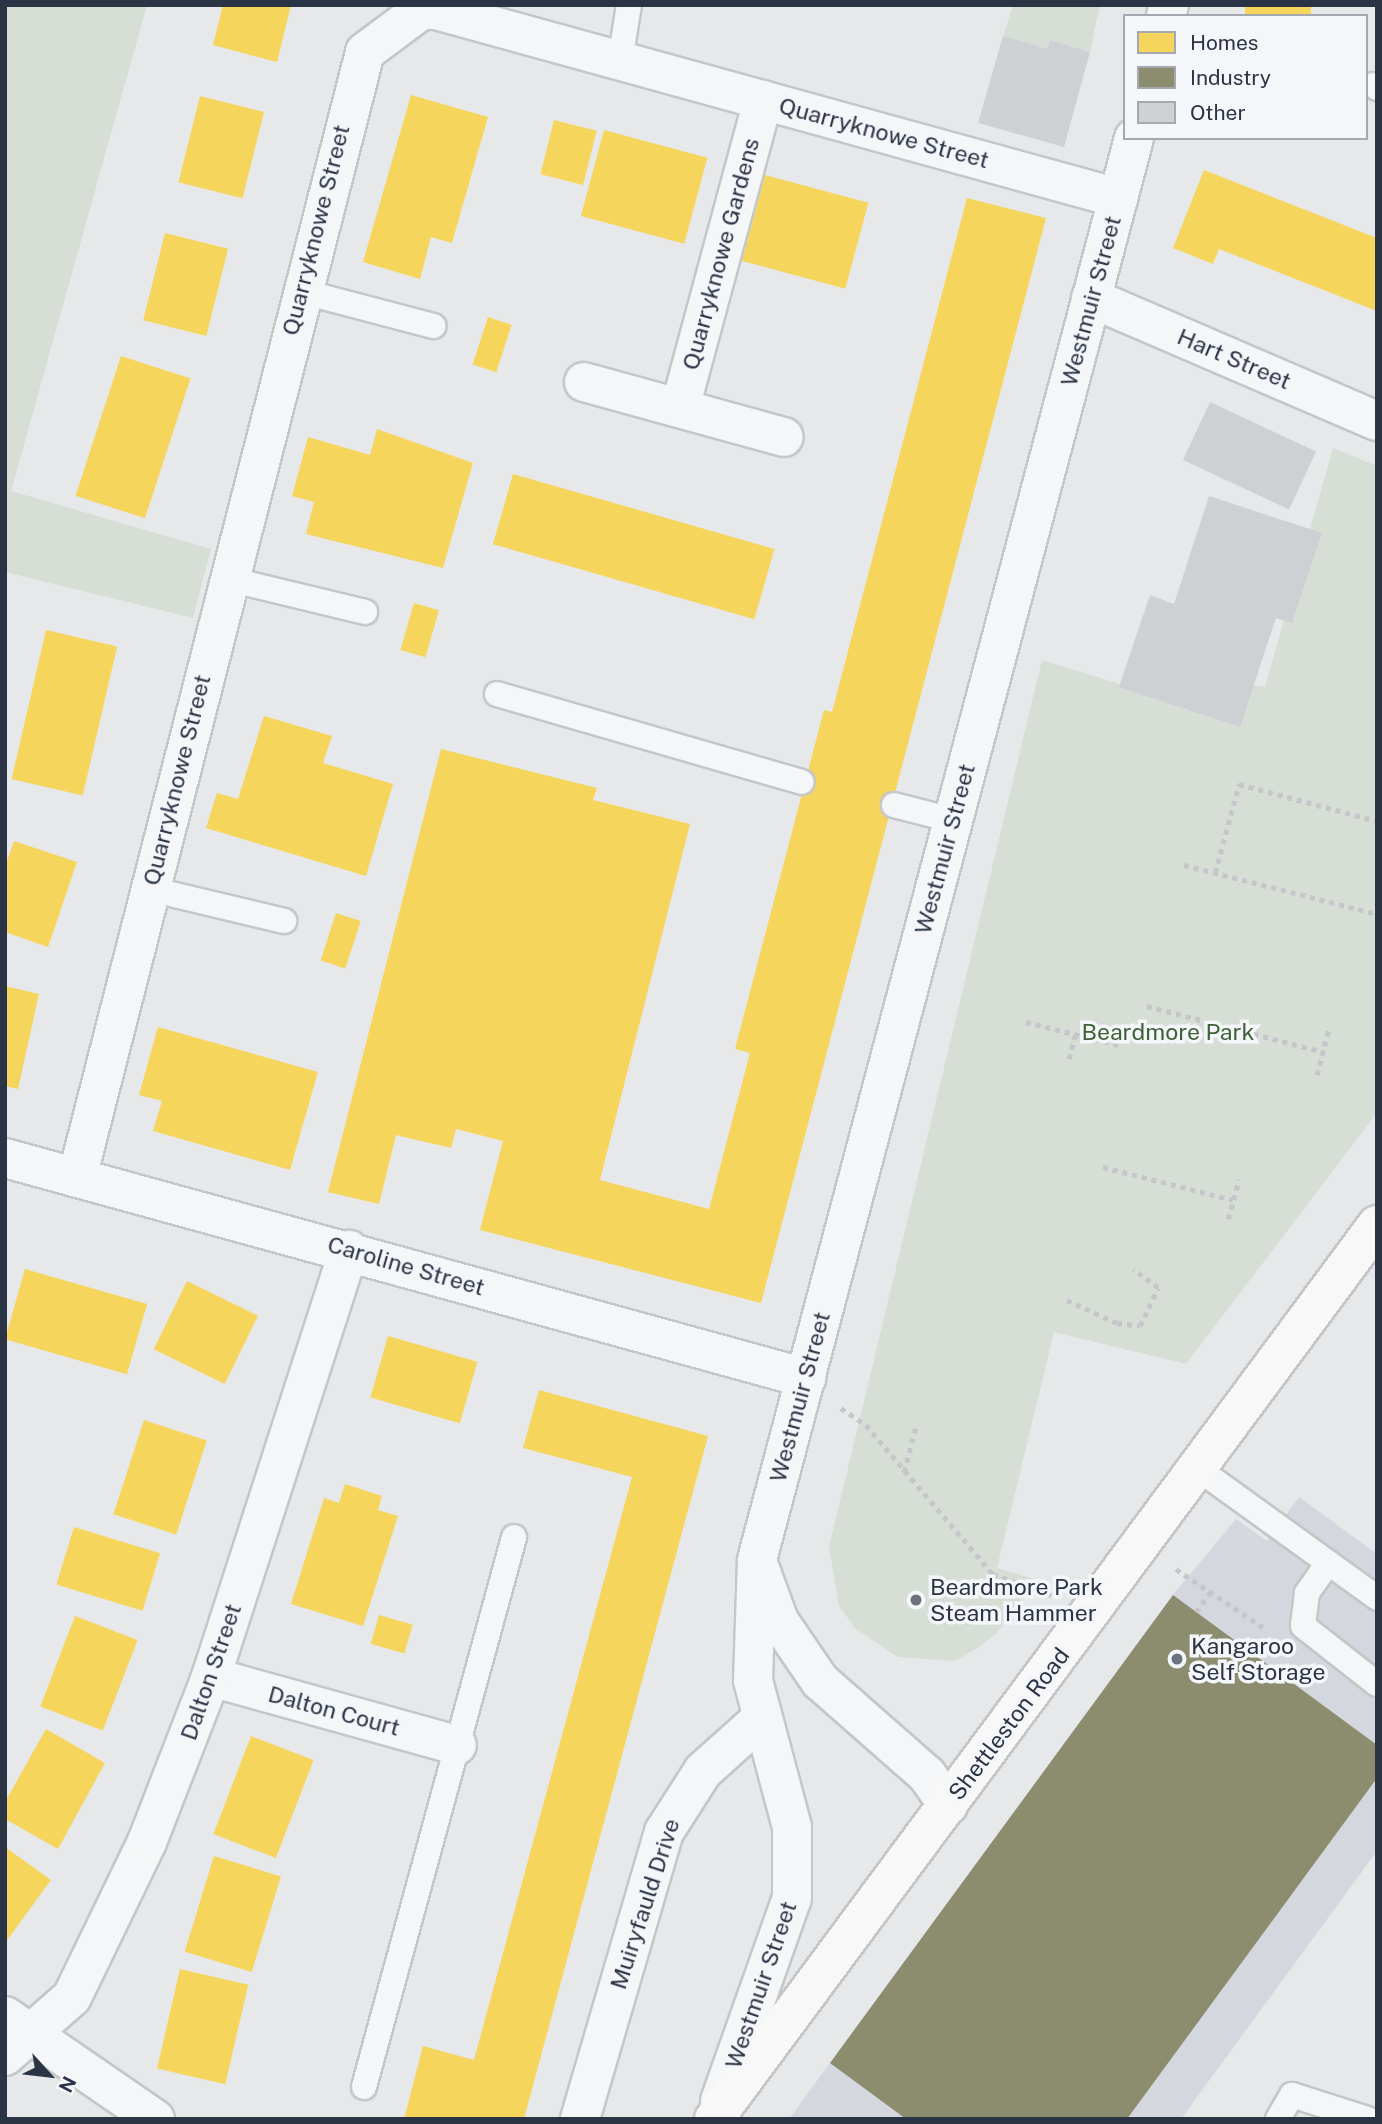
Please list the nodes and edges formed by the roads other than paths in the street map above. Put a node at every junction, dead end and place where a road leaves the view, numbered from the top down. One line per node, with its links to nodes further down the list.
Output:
1 (629, 5): 2 (lane)
2 (620, 61): 3 (street, Quarryknowe Street); 6 (street, Quarryknowe Street)
3 (763, 100): 5 (street, Quarryknowe Street); 10 (street, Quarryknowe Gardens)
4 (1133, 140): 5 (street, Westmuir Street)
5 (1118, 198): 7 (street, Westmuir Street)
6 (300, 291): 8 (lane); 13 (street, Quarryknowe Street)
7 (1091, 298): 11 (street, Hart Street); 18 (street, Westmuir Street)
8 (432, 326)
9 (584, 382): 10 (street)
10 (680, 408): 12 (street)
11 (1377, 421)
12 (784, 437)
13 (228, 579): 14 (lane); 19 (street, Quarryknowe Street)
14 (366, 612)
15 (497, 694): 16 (lane)
16 (802, 782)
17 (894, 805): 18 (lane)
18 (953, 820): 25 (street, Westmuir Street)
19 (150, 889): 20 (lane); 22 (street, Quarryknowe Street)
20 (284, 921)
21 (5, 1158): 22 (street, Caroline Street)
22 (77, 1178): 24 (street, Caroline Street)
23 (1377, 1225): 26 (main road, Shettleston Road)
24 (349, 1250): 25 (street, Caroline Street); 31 (street, Dalton Street)
25 (806, 1378): 28 (street, Westmuir Street)
26 (1197, 1468): 29 (lane); 35 (main road, Shettleston Road)
27 (514, 1536): 34 (lane)
28 (757, 1560): 33 (street, Westmuir Street); 35 (street)
29 (1328, 1563): 30 (lane); 32 (lane)
30 (1377, 1598)
31 (211, 1677): 34 (street, Dalton Court); 36 (street, Dalton Street)
32 (1377, 1684)
33 (761, 1720): 39 (street, Muiryfauld Drive); 40 (street, Westmuir Street)
34 (457, 1745): 37 (lane)
35 (948, 1805): 40 (main road, Shettleston Road)
36 (14, 2035): 38 (street)
37 (364, 2087)
38 (155, 2119)
39 (580, 2119)
40 (713, 2119)
41 (1279, 2119): 42 (lane)
42 (1367, 2119)

